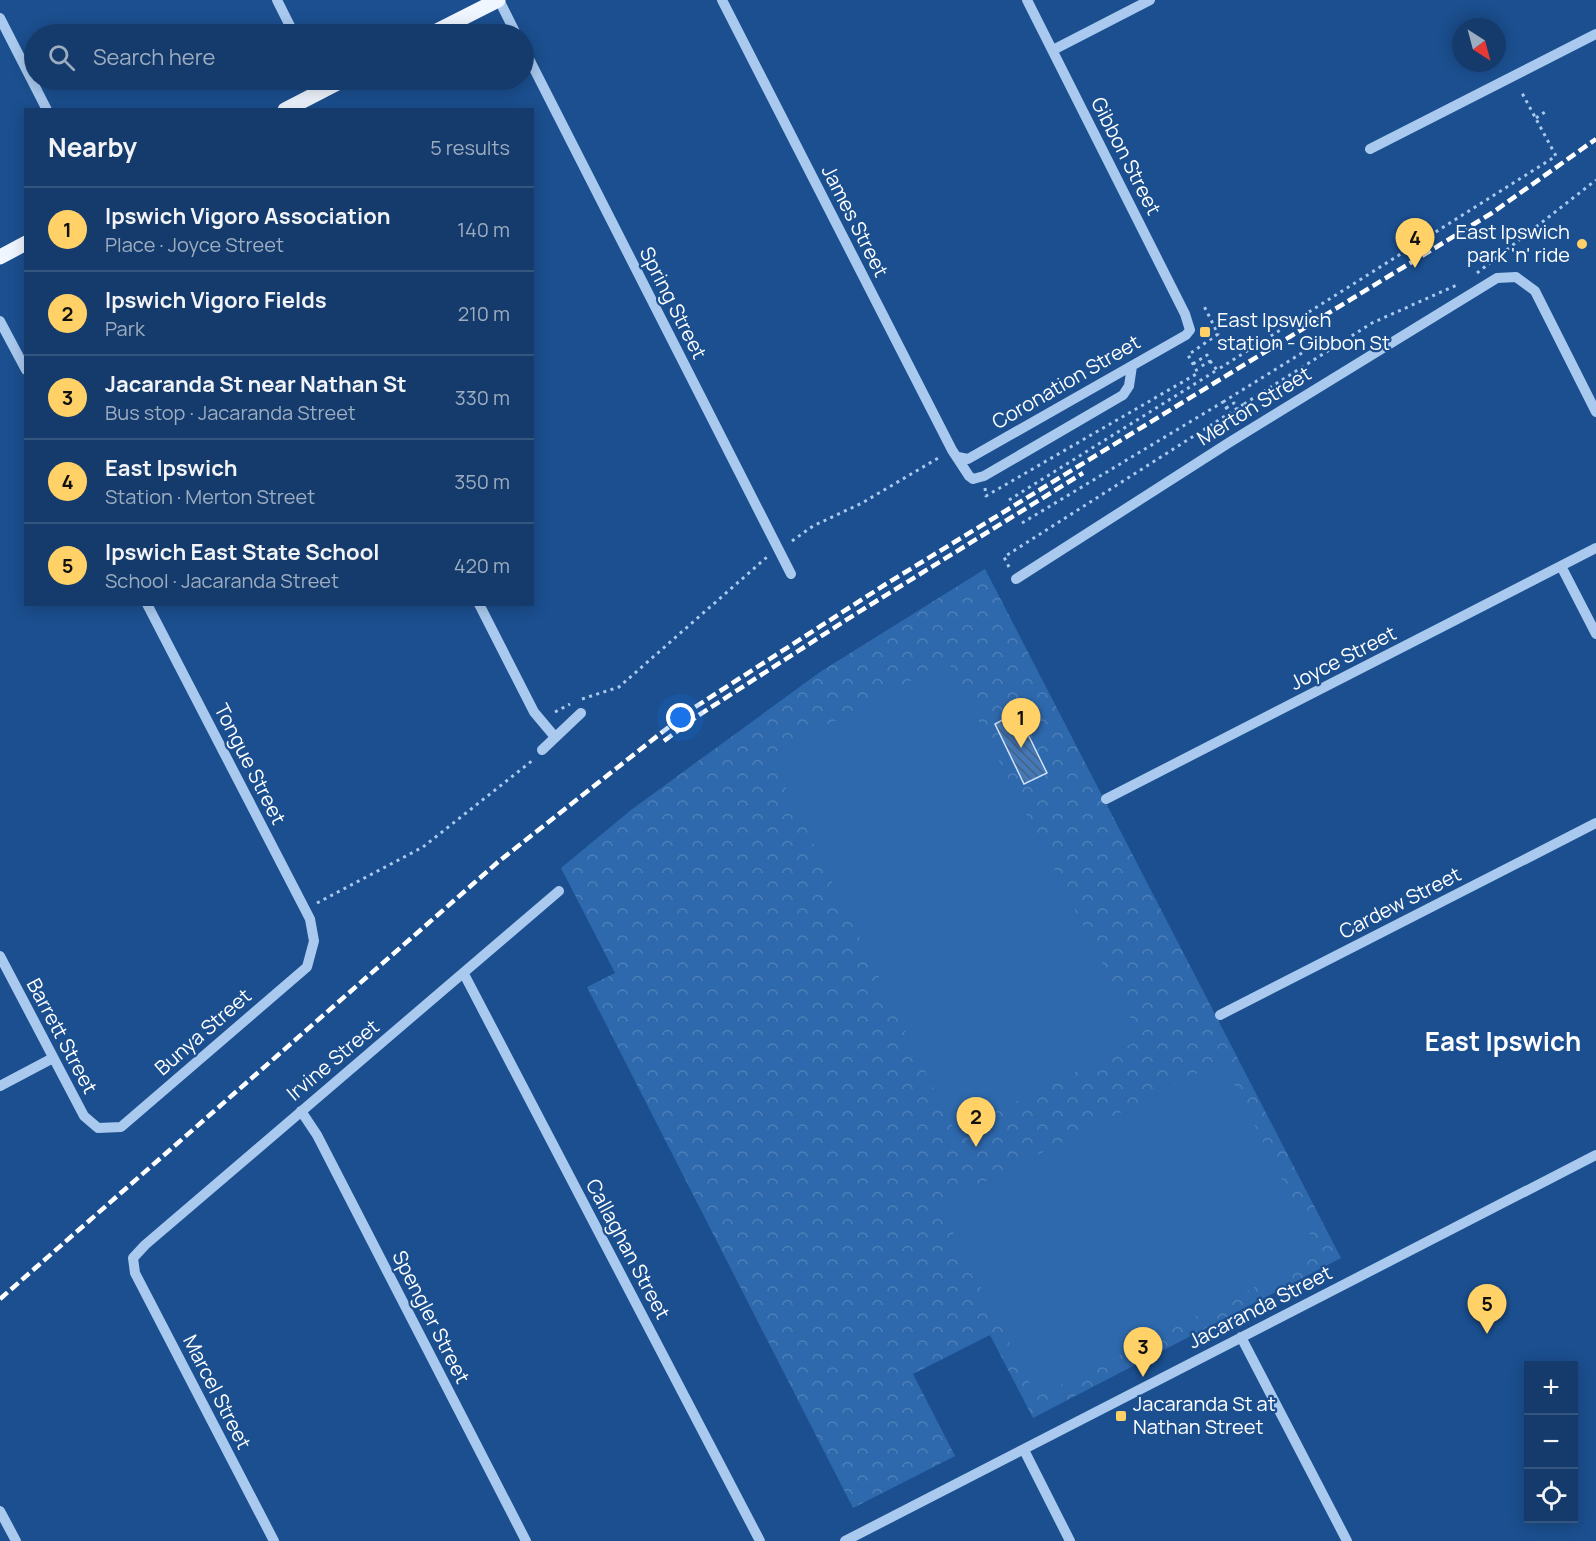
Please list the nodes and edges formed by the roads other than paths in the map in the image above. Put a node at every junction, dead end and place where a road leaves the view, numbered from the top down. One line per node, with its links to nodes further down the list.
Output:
1 (277, 0): 7 (street)
2 (498, 0): 8 (main road); 9 (street)
3 (722, 0): 26 (street, James Street)
4 (1027, 0): 11 (street, Gibbon Street)
5 (1150, 0): 11 (street)
6 (0, 18): 12 (street)
7 (289, 24)
8 (451, 24)
9 (511, 24)
10 (1596, 34): 18 (street)
11 (1053, 50): 22 (street, Gibbon Street)
12 (24, 65)
13 (534, 69): 29 (street, Spring Street)
14 (37, 90): 16 (street)
15 (313, 90): 17 (main road)
16 (46, 108)
17 (288, 108)
18 (1370, 150)
19 (24, 244): 20 (main road)
20 (0, 257)
21 (0, 321): 23 (street)
22 (1190, 330): 24 (street, Coronation Street)
23 (24, 366)
24 (1132, 366): 26 (street, Coronation Street); 26 (street, James Street)
25 (1596, 412): 30 (street, Merton Street)
26 (958, 457)
27 (1596, 548): 28 (street, Joyce Street)
28 (1561, 566): 33 (street); 37 (street, Joyce Street)
29 (791, 574)
30 (1016, 579)
31 (148, 606): 40 (street, Tongue Street)
32 (479, 606): 35 (street)
33 (1596, 634)
34 (581, 713): 35 (street)
35 (555, 737): 36 (street)
36 (537, 752)
37 (1106, 800)
38 (1596, 823): 43 (street, Cardew Street)
39 (559, 891): 42 (street, Irvine Street)
40 (314, 941): 47 (street, Bunya Street)
41 (0, 956): 44 (street, Barrett Street)
42 (464, 974): 46 (street, Irvine Street); 56 (street, Callaghan Street)
43 (1220, 1015)
44 (53, 1058): 45 (street); 47 (street, Barrett Street)
45 (0, 1086)
46 (301, 1111): 49 (street, Irvine Street); 55 (street, Spengler Street)
47 (98, 1128)
48 (1596, 1155): 50 (street, Jacaranda Street)
49 (133, 1258): 54 (street, Marcel Street)
50 (1242, 1337): 51 (street, Jacaranda Street); 59 (street)
51 (1024, 1450): 57 (street, Jacaranda Street); 58 (street)
52 (0, 1511): 53 (street)
53 (15, 1541)
54 (274, 1541)
55 (526, 1541)
56 (760, 1541)
57 (845, 1541)
58 (1070, 1541)
59 (1347, 1541)

